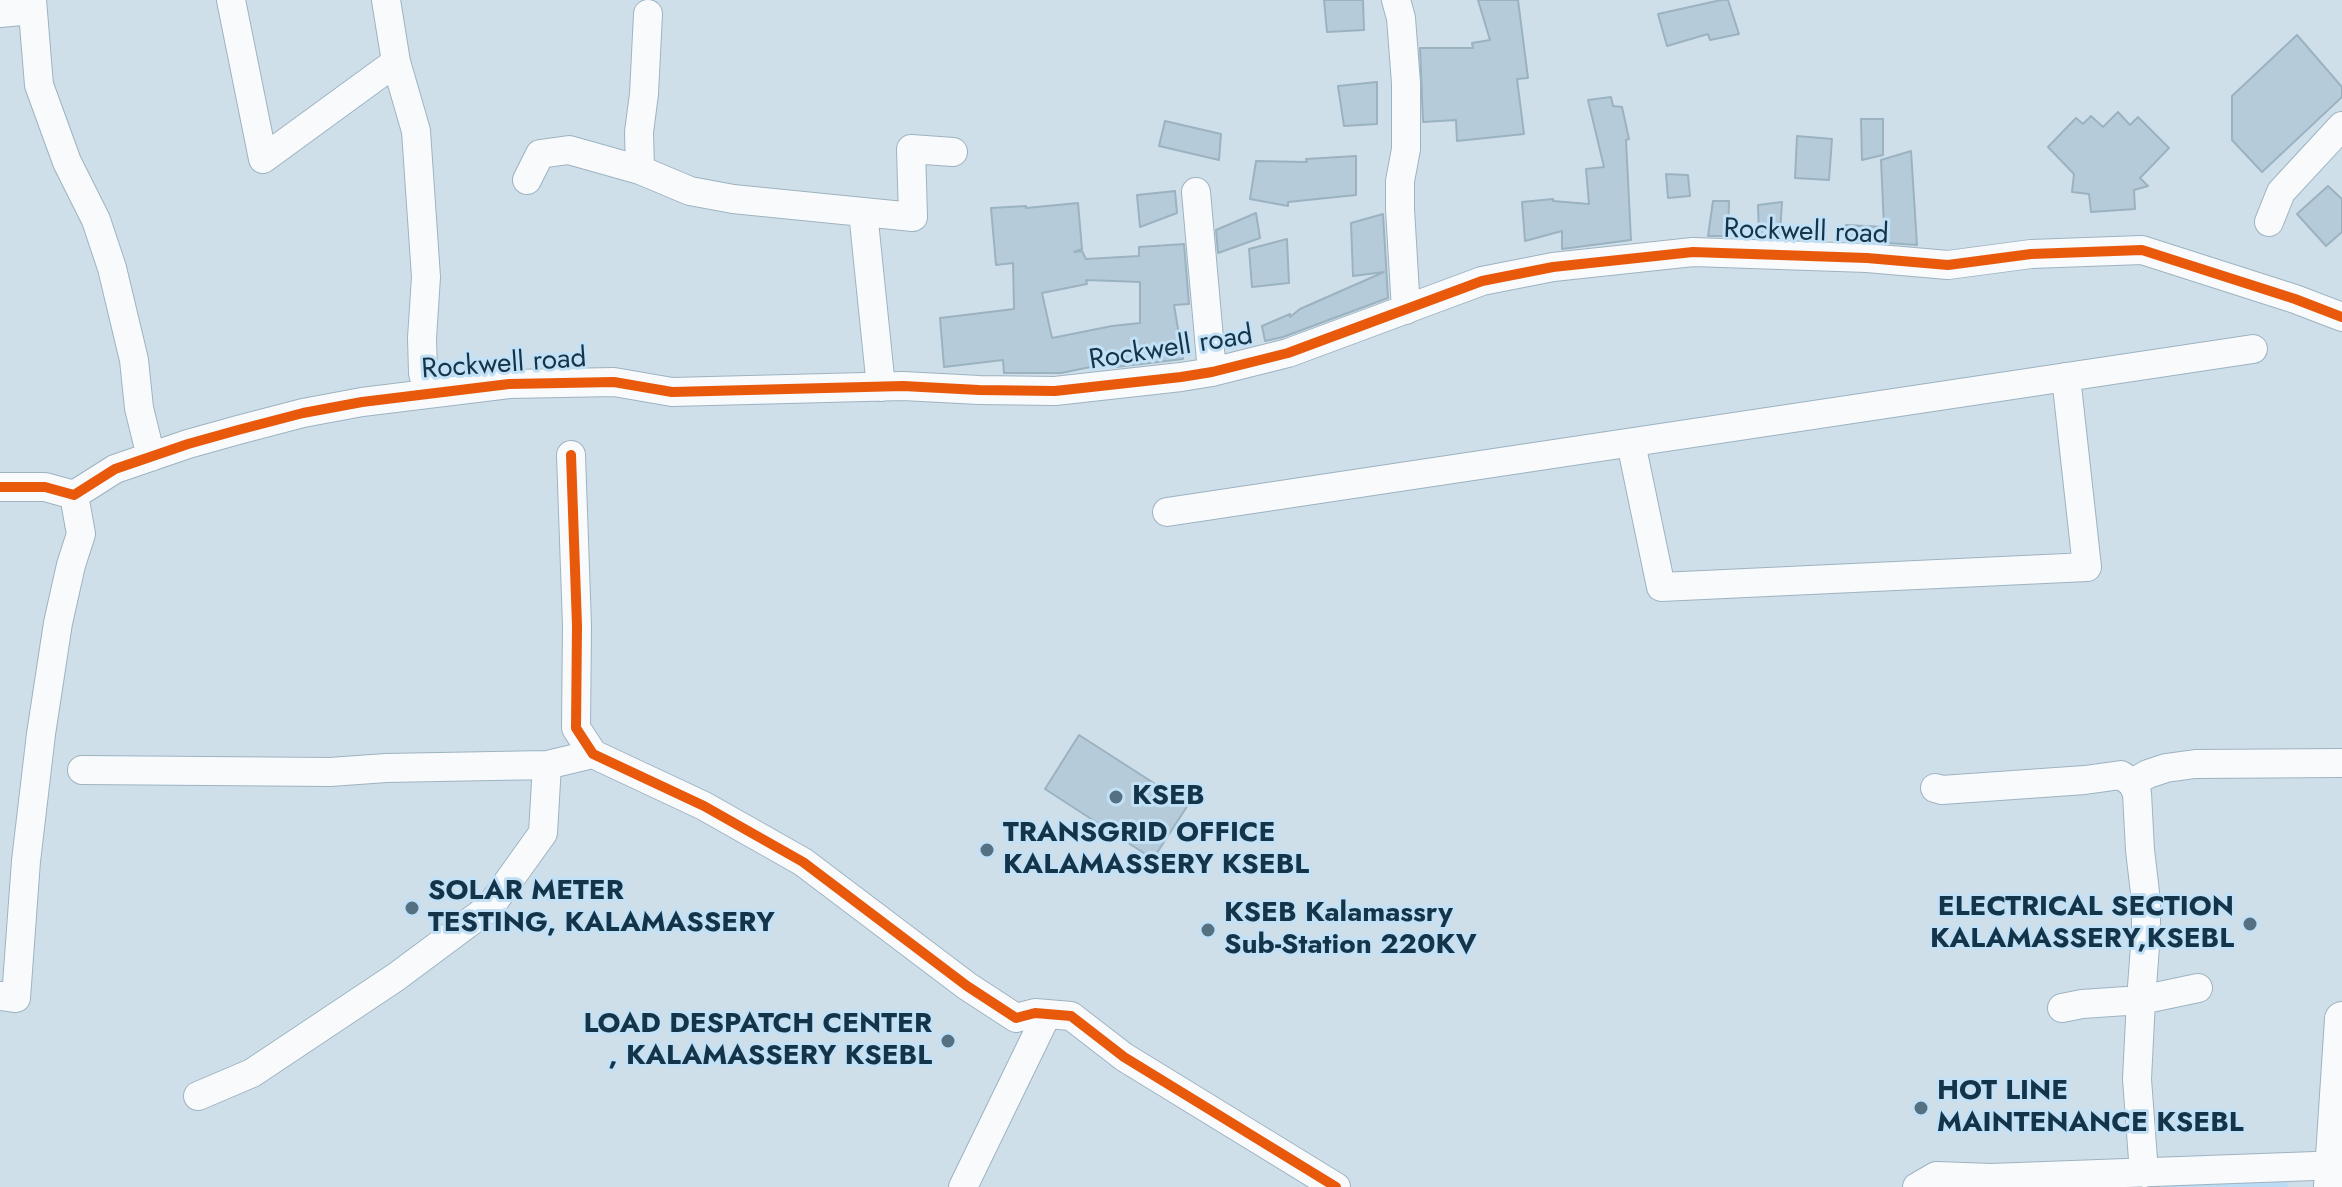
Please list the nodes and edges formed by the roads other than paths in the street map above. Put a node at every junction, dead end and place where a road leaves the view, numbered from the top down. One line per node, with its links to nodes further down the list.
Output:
1 (231, 0): 7 (street)
2 (386, 0): 7 (street)
3 (1396, 0): 15 (street)
4 (32, 5): 5 (street); 24 (street)
5 (0, 13)
6 (648, 14): 10 (street)
7 (396, 62): 21 (street)
8 (2342, 126): 14 (street)
9 (953, 152): 13 (street)
10 (640, 170): 11 (street); 13 (street)
11 (527, 180)
12 (1196, 192): 18 (street)
13 (863, 212): 20 (street)
14 (2269, 222)
15 (1406, 310): 16 (street, Rockwell road); 18 (street, Rockwell road)
16 (2342, 317)
17 (2253, 349): 19 (street)
18 (1212, 372): 20 (street, Rockwell road)
19 (2066, 377): 22 (street); 22 (street)
20 (881, 387): 21 (street, Rockwell road)
21 (428, 393): 24 (street, Rockwell road)
22 (1631, 443): 27 (street)
23 (571, 455): 28 (street)
24 (151, 457): 26 (street, Rockwell road)
25 (0, 487): 26 (street)
26 (74, 495): 35 (street)
27 (1167, 512)
28 (593, 754): 30 (street); 38 (street)
29 (2342, 763): 32 (street)
30 (547, 765): 31 (street); 40 (street)
31 (82, 770)
32 (2132, 783): 33 (street); 36 (street)
33 (1935, 788)
34 (2198, 988): 36 (street)
35 (0, 996)
36 (2141, 1000): 37 (street); 42 (street)
37 (2062, 1008)
38 (1047, 1014): 43 (street); 44 (street)
39 (2342, 1019): 41 (main road)
40 (198, 1096)
41 (2335, 1172): 42 (street)
42 (2144, 1173): 45 (street)
43 (963, 1187)
44 (1336, 1187)
45 (1917, 1187)

